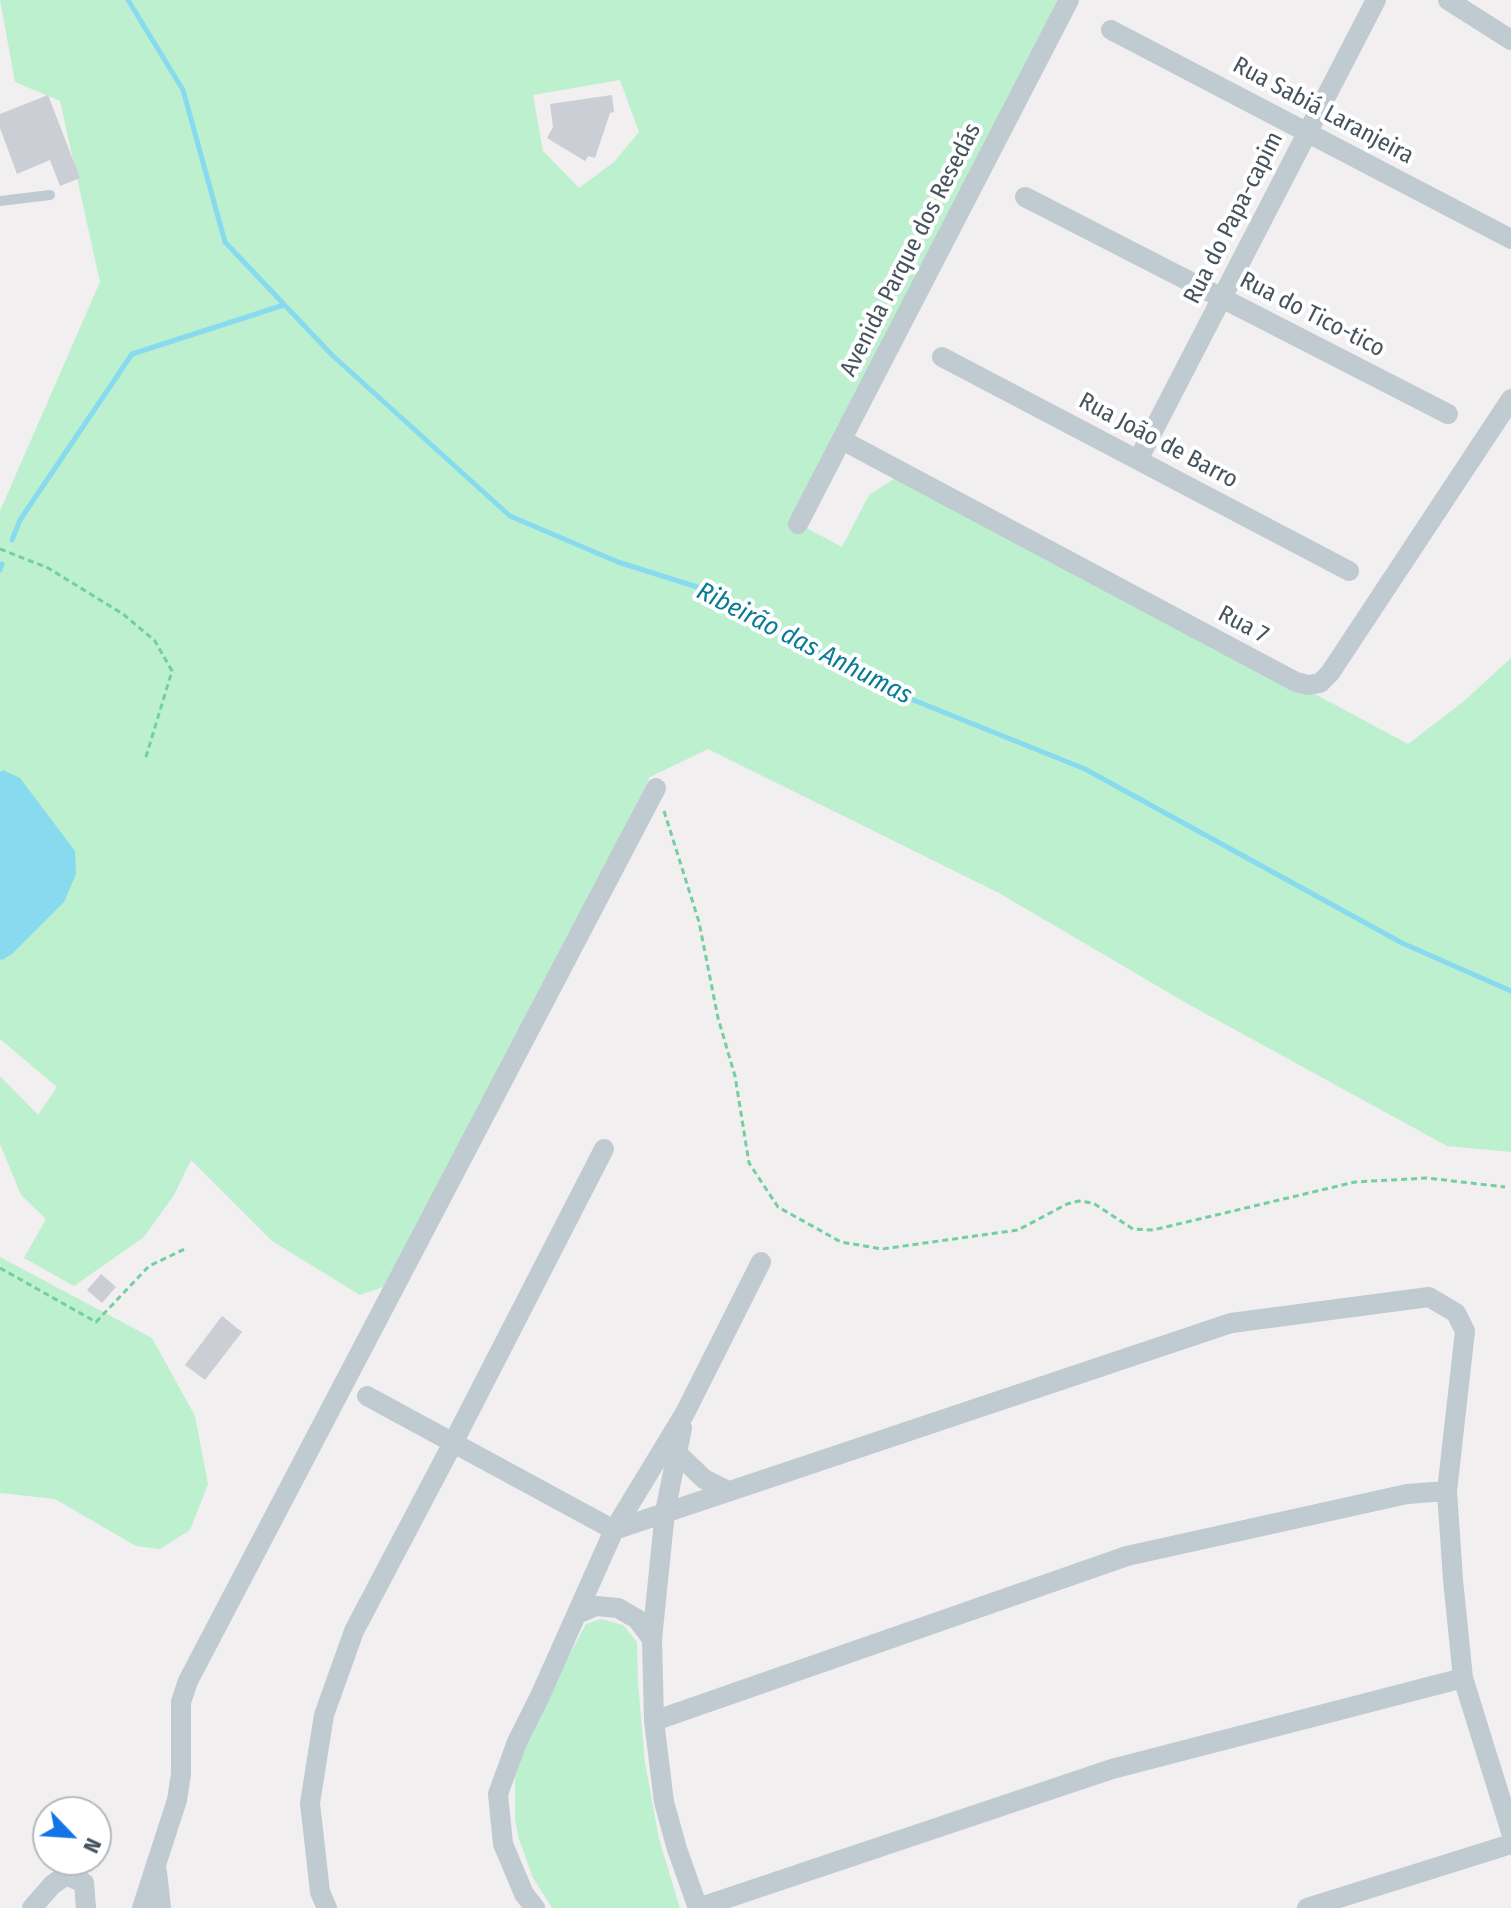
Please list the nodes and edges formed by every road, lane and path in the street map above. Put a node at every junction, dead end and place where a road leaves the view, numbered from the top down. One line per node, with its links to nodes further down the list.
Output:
1 (1069, 0): 15 (street, Avenida Parque dos Resedás)
2 (1376, 0): 6 (street, Rua do Papa-capim)
3 (1448, 0): 5 (street)
4 (1111, 30): 6 (street, Rua Sabiá Laranjeira)
5 (1511, 40)
6 (1307, 132): 10 (street, Rua Sabiá Laranjeira); 11 (street, Rua do Papa-capim)
7 (50, 195): 9 (lane)
8 (1025, 197): 11 (street, Rua do Tico-tico)
9 (0, 201)
10 (1511, 239)
11 (1222, 298): 14 (street, Rua do Tico-tico); 16 (street, Rua do Papa-capim)
12 (942, 357): 16 (street, Rua João de Barro)
13 (1511, 399): 15 (street, Rua 7)
14 (1448, 414)
15 (842, 440): 17 (street, Avenida Parque dos Resedás)
16 (1138, 460): 19 (street, Rua João de Barro)
17 (798, 524)
18 (0, 549): 20 (path)
19 (1349, 571)
20 (145, 760)
21 (656, 788): 23 (path); 41 (street)
22 (604, 1149): 29 (street)
23 (1505, 1187)
24 (187, 1248): 26 (path)
25 (761, 1262): 28 (street)
26 (0, 1268)
27 (367, 1396): 29 (street)
28 (685, 1413): 30 (street); 34 (street)
29 (453, 1443): 34 (street); 46 (street)
30 (677, 1453): 31 (street); 33 (street)
31 (728, 1491): 32 (street); 33 (street)
32 (1447, 1491): 37 (street); 38 (street)
33 (665, 1512): 34 (street); 36 (street)
34 (614, 1530): 35 (street)
35 (577, 1614): 36 (street); 47 (street)
36 (652, 1639): 38 (street)
37 (1463, 1678): 39 (street); 48 (street)
38 (654, 1721): 48 (street)
39 (1511, 1832)
40 (1511, 1844): 49 (street)
41 (156, 1859): 44 (street); 45 (street)
42 (32, 1908): 43 (street)
43 (86, 1908)
44 (142, 1908)
45 (161, 1908)
46 (327, 1908)
47 (535, 1908)
48 (698, 1908)
49 (1307, 1908)

